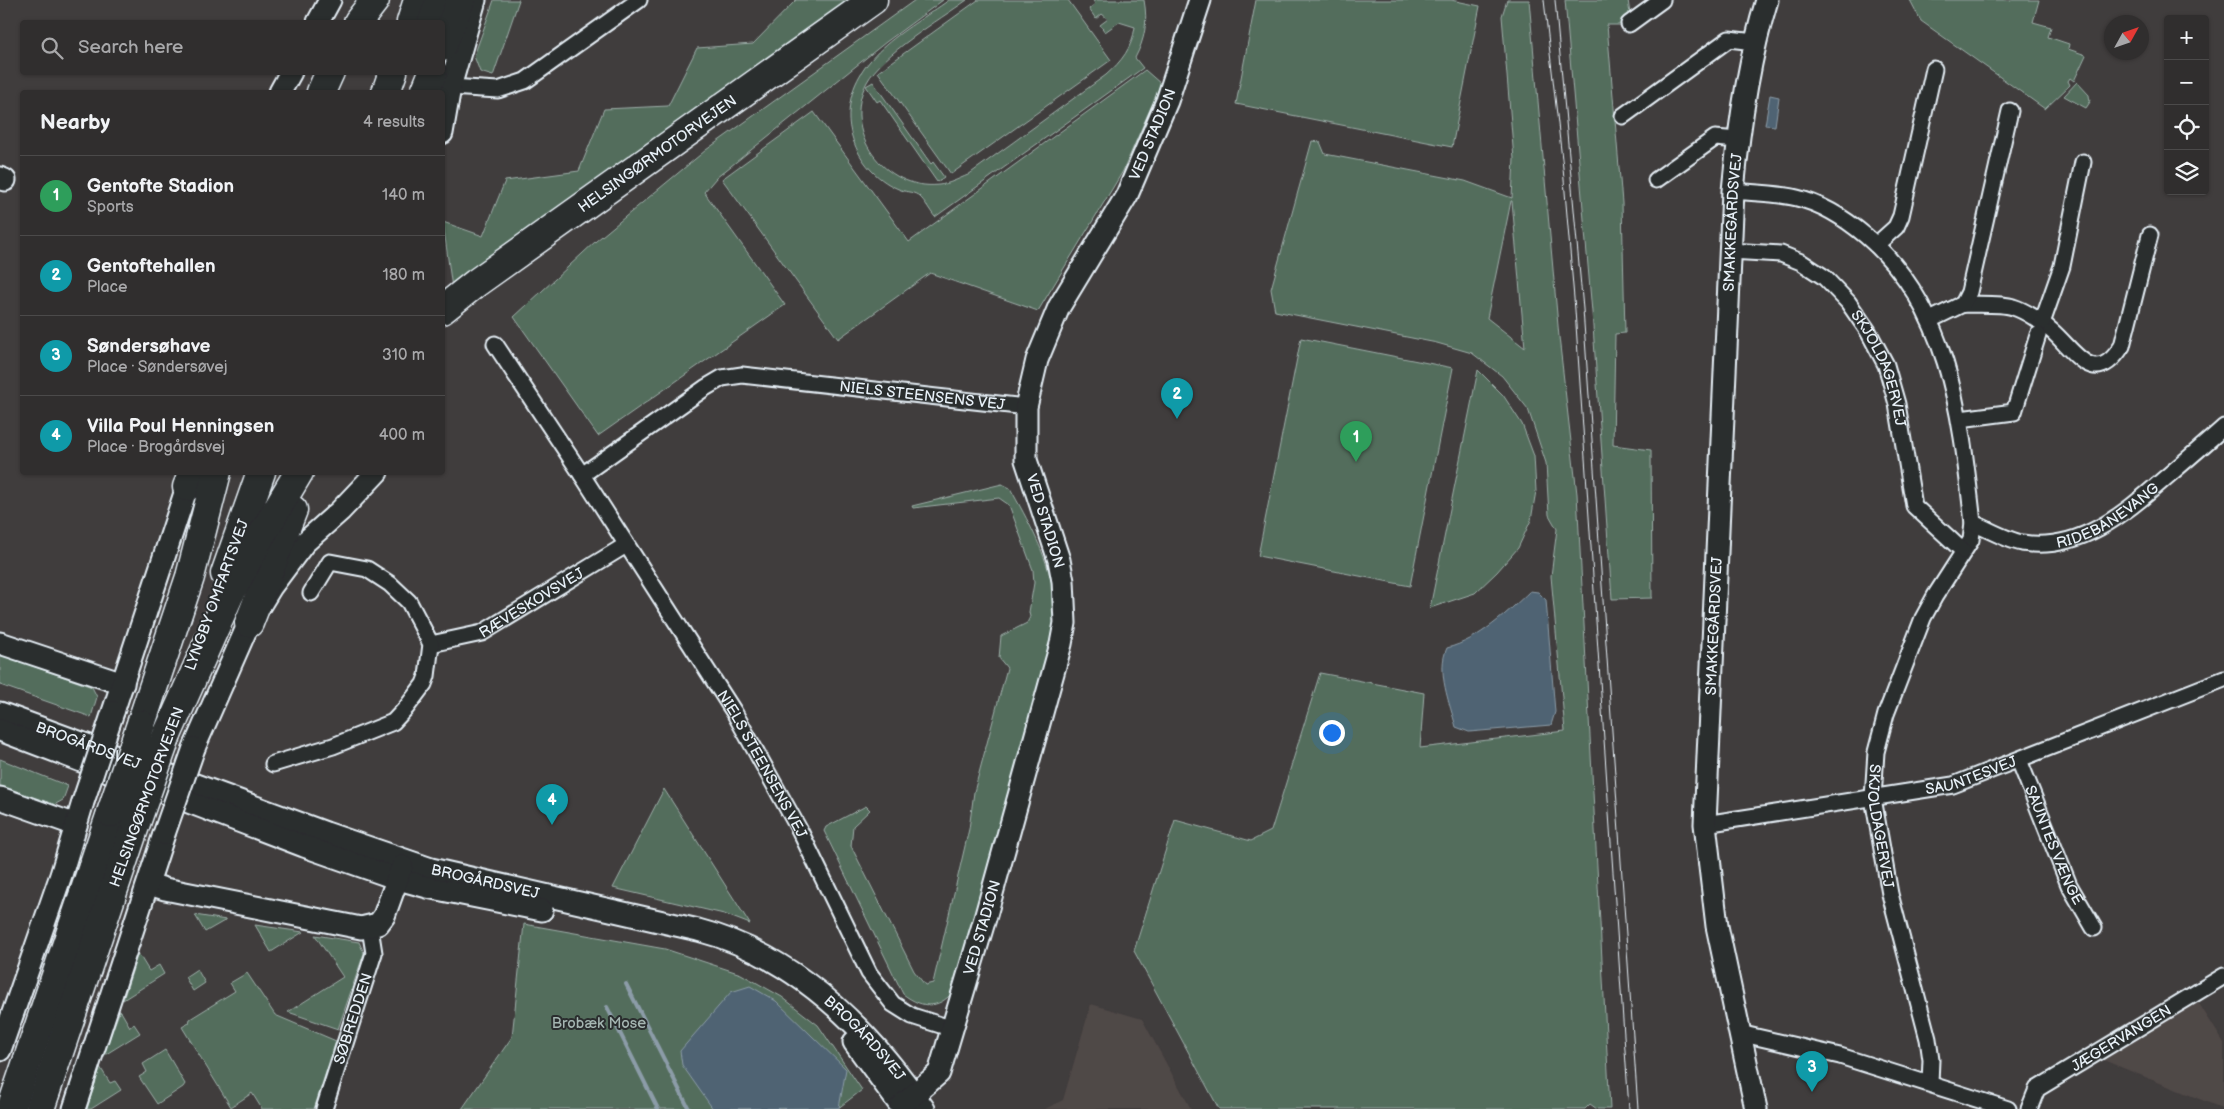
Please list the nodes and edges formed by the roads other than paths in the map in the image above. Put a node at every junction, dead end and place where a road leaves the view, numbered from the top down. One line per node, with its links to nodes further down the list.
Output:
1 (330, 0): 13 (street)
2 (375, 0): 14 (highway)
3 (412, 0): 15 (highway)
4 (418, 0): 16 (highway)
5 (440, 0): 17 (highway)
6 (462, 0): 19 (highway)
7 (475, 0): 21 (street)
8 (639, 0): 27 (street)
9 (873, 0): 42 (highway, HELSINGØRMOTORVEJEN)
10 (1200, 0): 46 (street, VED STADION)
11 (1662, 0): 18 (street)
12 (1767, 0): 20 (street, SMAKKEGÅRDSVEJ)
13 (319, 20)
14 (360, 20)
15 (409, 20)
16 (410, 20)
17 (433, 20)
18 (1628, 24)
19 (445, 41)
20 (1754, 42): 33 (street); 34 (street, SMAKKEGÅRDSVEJ)
21 (445, 65)
22 (1934, 68): 39 (street)
23 (289, 75): 28 (street)
24 (329, 75): 29 (highway)
25 (392, 75): 30 (highway)
26 (414, 75): 31 (highway)
27 (436, 84)
28 (281, 90)
29 (322, 90)
30 (387, 90)
31 (409, 90)
32 (2010, 111): 41 (street)
33 (1623, 116)
34 (1738, 140): 36 (street, SMAKKEGÅRDSVEJ); 37 (street, SMAKKEGÅRDSVEJ)
35 (2083, 162): 44 (street)
36 (1656, 180)
37 (1734, 190): 39 (street, SKJOLDAGERVEJ); 40 (street, SMAKKEGÅRDSVEJ)
38 (2150, 235): 44 (street)
39 (1876, 245): 43 (street, SKJOLDAGERVEJ)
40 (1730, 251): 59 (street, SKJOLDAGERVEJ); 74 (street, SMAKKEGÅRDSVEJ)
41 (1964, 304): 43 (street); 44 (street)
42 (445, 308)
43 (1930, 320): 47 (street, SKJOLDAGERVEJ)
44 (2040, 329): 47 (street)
45 (494, 344): 55 (street, NIELS STEENSENS VEJ)
46 (1026, 407): 55 (street, NIELS STEENSENS VEJ); 81 (street, VED STADION)
47 (1960, 419): 57 (street, SKJOLDAGERVEJ)
48 (2224, 427): 57 (street, RIDEBANEVANG)
49 (216, 475): 60 (highway, HELSINGØRMOTORVEJEN)
50 (235, 475): 60 (highway, LYNGBY OMFARTSVEJ)
51 (261, 475): 68 (highway, LYNGBY OMFARTSVEJ)
52 (297, 475): 68 (highway, HELSINGØRMOTORVEJEN)
53 (310, 475): 62 (highway)
54 (374, 475): 62 (street)
55 (582, 475): 58 (street, NIELS STEENSENS VEJ)
56 (190, 477): 66 (street)
57 (1973, 523): 59 (street, SKJOLDAGERVEJ)
58 (626, 545): 64 (street, RÆVESKOVSVEJ); 81 (street, NIELS STEENSENS VEJ)
59 (1963, 552): 73 (street, SKJOLDAGERVEJ)
60 (190, 577): 86 (highway, HELSINGØRMOTORVEJEN, bridge)
61 (311, 593): 64 (street)
62 (249, 623): 77 (street, bridge)
63 (0, 643): 66 (street)
64 (431, 644): 71 (street)
65 (2224, 679): 70 (street, SAUNTESVEJ)
66 (123, 684): 75 (street, bridge)
67 (0, 713): 76 (street, BROGÅRDSVEJ)
68 (170, 727): 87 (highway, HELSINGØRMOTORVEJEN, bridge)
69 (0, 730): 76 (street, BROGÅRDSVEJ)
70 (2019, 760): 73 (street, SAUNTESVEJ); 79 (street, SAUNTES VÆNGE)
71 (273, 764)
72 (0, 798): 75 (street)
73 (1874, 798): 74 (street, SAUNTESVEJ); 84 (street, SKJOLDAGERVEJ)
74 (1705, 824): 82 (street, SMAKKEGÅRDSVEJ)
75 (76, 825): 83 (street)
76 (401, 869): 78 (street); 85 (street, BROGÅRDSVEJ)
77 (149, 884): 78 (street); 88 (street)
78 (370, 928): 89 (street, SØBREDDEN)
79 (2094, 928)
80 (2224, 976): 92 (street, JÆGERVANGEN)
81 (953, 1029): 85 (street, VED STADION)
82 (1739, 1033): 84 (street); 90 (street, SMAKKEGÅRDSVEJ)
83 (0, 1050)
84 (1930, 1083): 91 (street)
85 (911, 1105)
86 (11, 1109)
87 (40, 1109)
88 (74, 1109)
89 (324, 1109)
90 (1756, 1109)
91 (2008, 1109)
92 (2029, 1109)

